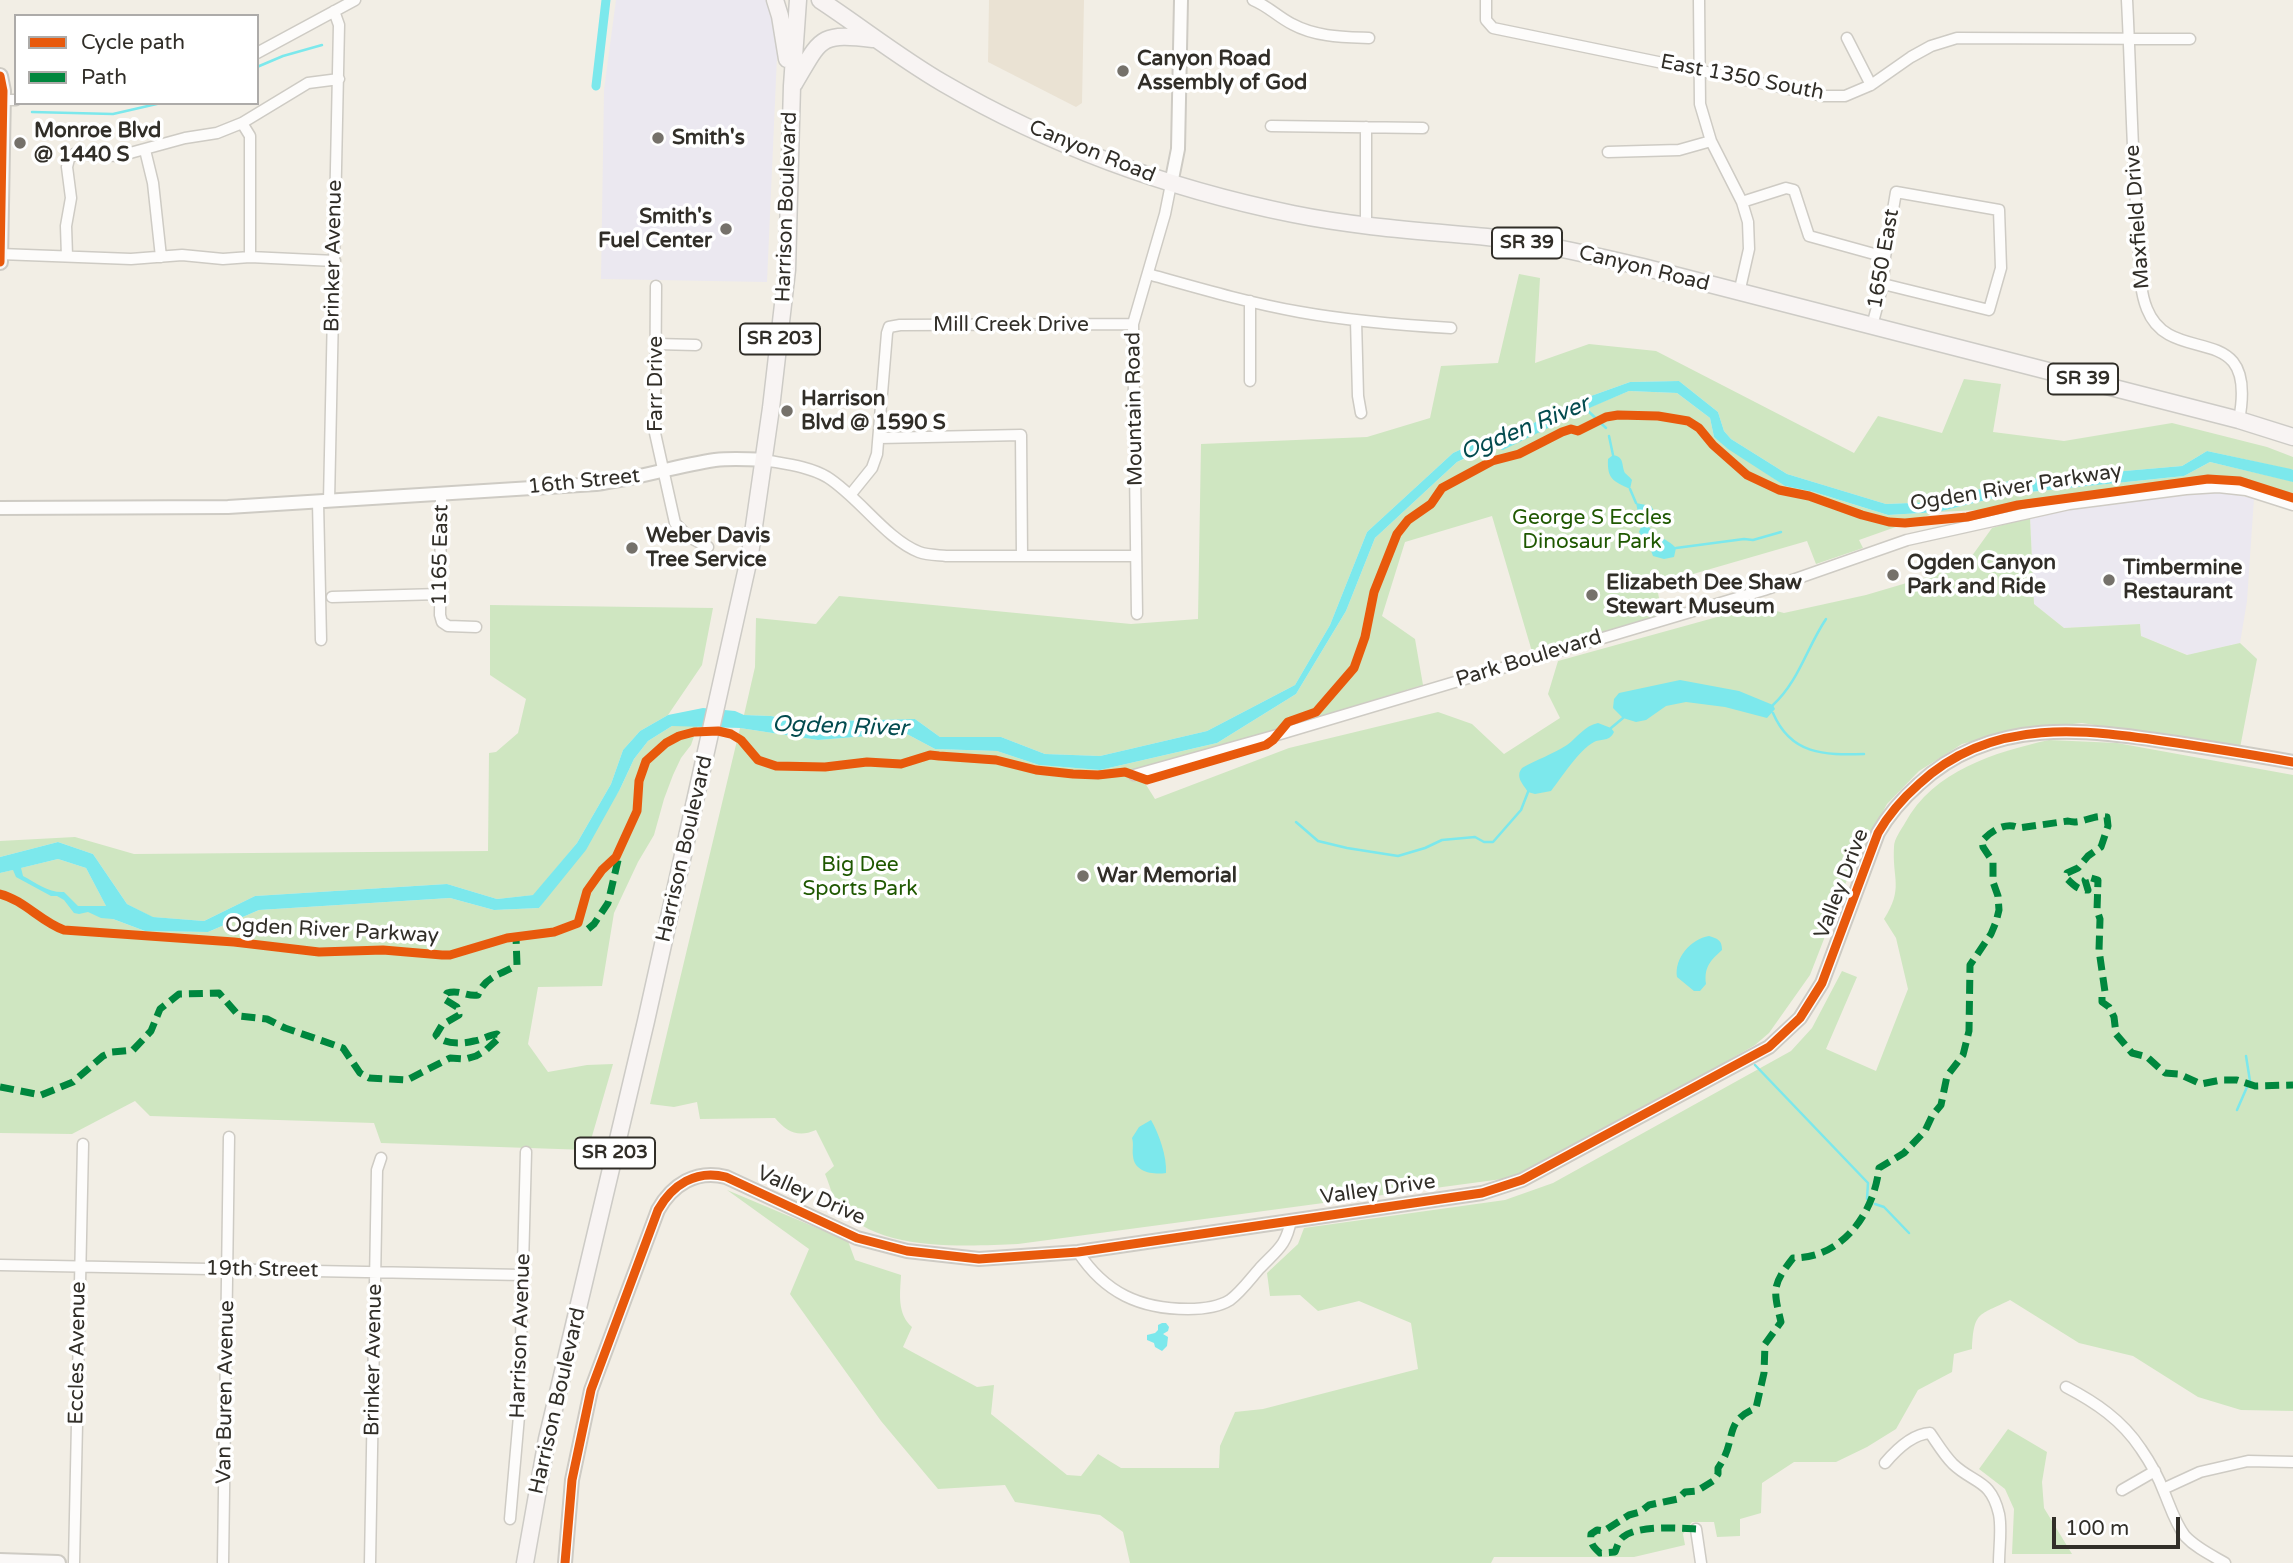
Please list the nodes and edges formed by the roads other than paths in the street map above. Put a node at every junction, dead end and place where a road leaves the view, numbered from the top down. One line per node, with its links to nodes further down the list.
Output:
1 (355, 0): 12 (street)
2 (775, 0): 23 (main road)
3 (798, 0): 23 (main road, Harrison Boulevard / SR 203)
4 (820, 0): 17 (main road, Canyon Road / SR 39)
5 (841, 0): 17 (main road)
6 (1181, 0): 32 (street, Mountain Road)
7 (1253, 0): 11 (street)
8 (1486, 0): 19 (street, East 1350 South)
9 (1699, 0): 19 (street)
10 (2127, 0): 15 (street, Maxfield Drive)
11 (1269, 3): 13 (street)
12 (334, 11): 18 (street); 21 (street, Brinker Avenue)
13 (1369, 38)
14 (1847, 38): 22 (street)
15 (2129, 38): 16 (street, East 1350 South); 22 (street, East 1350 South); 55 (street, Maxfield Drive)
16 (2190, 39)
17 (879, 40): 23 (main road); 32 (main road, Canyon Road / SR 39)
18 (259, 52)
19 (1700, 69): 22 (street, East 1350 South); 29 (street)
20 (0, 75): 24 (main road)
21 (339, 79): 25 (street); 40 (street, Brinker Avenue)
22 (1871, 85)
23 (792, 86): 58 (main road, Harrison Boulevard / SR 203)
24 (6, 100): 35 (main road)
25 (242, 123): 30 (street); 38 (street)
26 (1271, 126): 27 (street)
27 (1366, 127): 28 (street); 34 (street)
28 (1423, 128)
29 (1711, 141): 31 (street); 33 (street)
30 (145, 150): 36 (street); 37 (street)
31 (1608, 152)
32 (1171, 184): 34 (main road, Canyon Road / SR 39); 42 (street, Mountain Road)
33 (1742, 202): 39 (street); 45 (street)
34 (1366, 226): 45 (main road, Canyon Road / SR 39)
35 (0, 254): 36 (street); 41 (main road)
36 (67, 256): 37 (street)
37 (161, 257): 38 (street)
38 (250, 257): 40 (street)
39 (1885, 257): 43 (street, 1650 East); 43 (street, 1650 East)
40 (335, 261): 62 (street, Brinker Avenue)
41 (0, 262)
42 (1148, 274): 46 (street); 48 (street, Mountain Road)
43 (1883, 284): 49 (street, 1650 East)
44 (656, 286): 51 (street, Farr Drive)
45 (1739, 293): 49 (main road, Canyon Road / SR 39)
46 (1250, 301): 47 (street); 53 (street)
47 (1356, 320): 50 (street); 54 (street)
48 (1133, 324): 57 (street, Mill Creek Drive); 67 (street, Mountain Road)
49 (1872, 326): 55 (main road, Canyon Road / SR 39)
50 (1451, 328)
51 (656, 344): 52 (street); 59 (street, Farr Drive)
52 (696, 345)
53 (1250, 381)
54 (1362, 413)
55 (2239, 420): 56 (main road, Canyon Road / SR 39)
56 (2293, 437)
57 (878, 438): 61 (street); 66 (street)
58 (764, 460): 59 (street, 16th Street); 61 (street, 16th Street); 99 (main road, Harrison Boulevard / SR 203)
59 (663, 472): 60 (street, 16th Street); 65 (street, Farr Drive)
60 (441, 494): 62 (street, 16th Street); 68 (street, 1165 East)
61 (851, 494): 66 (street, 16th Street)
62 (324, 501): 64 (street, 16th Street); 72 (street, Brinker Avenue)
63 (2293, 505): 74 (street, Park Boulevard)
64 (0, 508)
65 (708, 547)
66 (1022, 556): 67 (street, 16th Street)
67 (1136, 556): 70 (street, Mountain Road)
68 (440, 594): 69 (street); 71 (street, 1165 East)
69 (332, 597)
70 (1137, 614)
71 (476, 627)
72 (321, 640)
73 (2293, 762): 79 (street, Valley Drive)
74 (1134, 775)
75 (229, 1137): 83 (street, Van Buren Avenue)
76 (83, 1144): 82 (street, Eccles Avenue)
77 (526, 1152): 85 (street, Harrison Avenue)
78 (381, 1158): 84 (street, Brinker Avenue)
79 (1291, 1220): 80 (street, Valley Drive); 80 (street)
80 (1078, 1252): 100 (street, Valley Drive)
81 (0, 1265): 82 (street, 19th Street)
82 (79, 1266): 83 (street, 19th Street); 96 (street, Eccles Avenue)
83 (228, 1269): 84 (street, 19th Street); 97 (street, Van Buren Avenue)
84 (375, 1272): 85 (street, 19th Street); 98 (street, Brinker Avenue)
85 (523, 1275): 92 (street, Harrison Avenue)
86 (2066, 1387): 89 (street)
87 (2293, 1462): 90 (street)
88 (1885, 1463): 102 (street)
89 (2155, 1471): 90 (street); 91 (street)
90 (2163, 1489): 103 (street)
91 (2122, 1490)
92 (510, 1519)
93 (1696, 1530): 101 (street)
94 (0, 1562): 95 (main road)
95 (58, 1563)
96 (74, 1563)
97 (223, 1563)
98 (370, 1563)
99 (524, 1563)
100 (565, 1563)
101 (1701, 1563)
102 (1999, 1563)
103 (2225, 1563)

